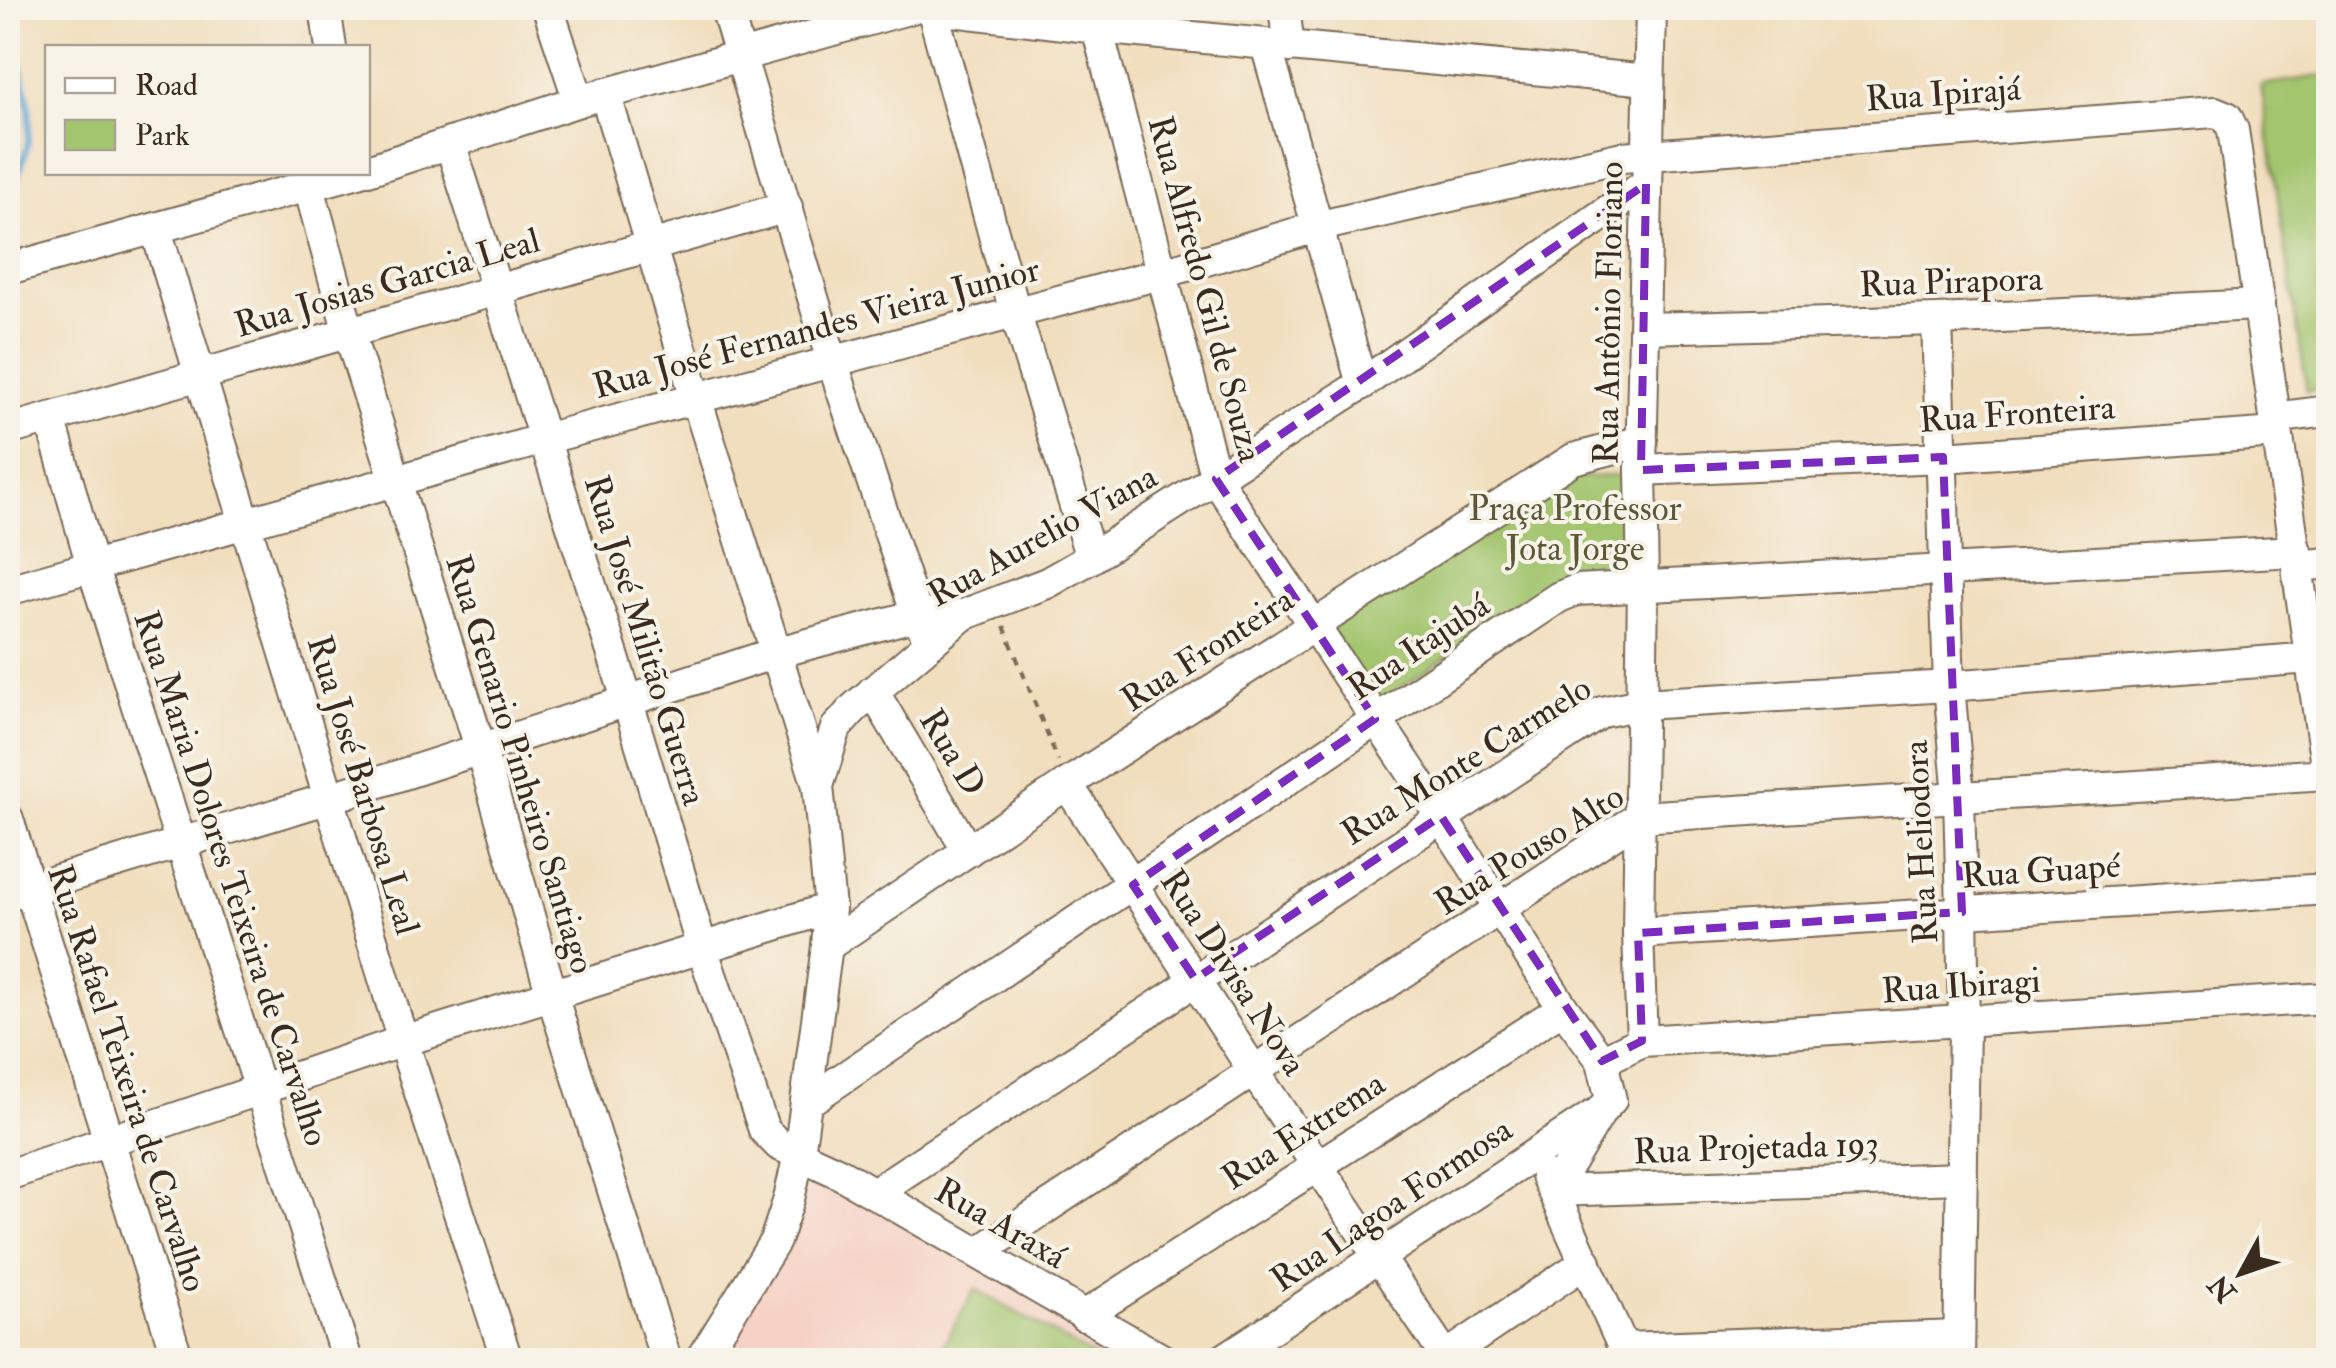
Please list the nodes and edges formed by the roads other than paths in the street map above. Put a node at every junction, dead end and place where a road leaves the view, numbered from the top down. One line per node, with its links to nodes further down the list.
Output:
1 (324, 8): 9 (street)
2 (548, 8): 13 (street)
3 (726, 8): 11 (street)
4 (912, 8): 11 (street)
5 (930, 8): 8 (street); 28 (street)
6 (1284, 8): 10 (street)
7 (1651, 8): 12 (street, Rua Antônio Floriano)
8 (1109, 22): 10 (street); 25 (street, Rua Alfredo Gil de Souza)
9 (330, 45)
10 (1278, 46): 12 (street); 21 (street)
11 (740, 56): 13 (street); 20 (street)
12 (1649, 80): 15 (street, Rua Antônio Floriano)
13 (592, 97): 14 (street); 23 (street)
14 (450, 143): 16 (street); 26 (street, Rua José Militão Guerra)
15 (1649, 154): 18 (street, Rua Antônio Floriano); 21 (street, Rua José Fernandes Vieira Junior); 27 (street, Rua Ipirajá)
16 (370, 169)
17 (348, 175): 19 (street)
18 (1646, 184): 30 (street, Rua Antônio Floriano); 34 (street, Rua Aurelio Viana)
19 (309, 187): 22 (street); 31 (street, Rua Genario Pinheiro Santiago)
20 (787, 207): 23 (street, Rua Josias Garcia Leal); 32 (street)
21 (1320, 226): 25 (street, Rua José Fernandes Vieira Junior); 34 (street)
22 (156, 230): 24 (street); 33 (street, Rua José Barbosa Leal)
23 (650, 246): 26 (street, Rua Josias Garcia Leal); 35 (street)
24 (8, 269)
25 (1163, 273): 28 (street, Rua José Fernandes Vieira Junior); 43 (street, Rua Alfredo Gil de Souza)
26 (497, 289): 31 (street, Rua Josias Garcia Leal); 40 (street, Rua José Militão Guerra)
27 (2259, 305): 29 (street, Rua Pirapora); 38 (street)
28 (1015, 312): 32 (street, Rua José Fernandes Vieira Junior); 46 (street)
29 (1938, 320): 30 (street, Rua Pirapora); 42 (street, Rua Heliodora)
30 (1645, 328): 41 (street, Rua Antônio Floriano)
31 (349, 333): 33 (street, Rua Josias Garcia Leal); 44 (street, Rua Genario Pinheiro Santiago)
32 (832, 362): 35 (street, Rua José Fernandes Vieira Junior); 53 (street)
33 (199, 376): 37 (street, Rua Josias Garcia Leal); 45 (street, Rua José Barbosa Leal)
34 (1362, 384): 43 (street, Rua Aurelio Viana)
35 (696, 398): 40 (street, Rua José Fernandes Vieira Junior); 54 (street)
36 (2328, 411): 38 (street, Rua Fronteira)
37 (50, 418): 39 (street, Rua Josias Garcia Leal); 48 (street, Rua Maria Dolores Teixeira de Carvalho)
38 (2276, 426): 42 (street, Rua Fronteira); 47 (street)
39 (8, 430)
40 (544, 440): 44 (street, Rua José Fernandes Vieira Junior); 58 (street, Rua José Militão Guerra)
41 (1641, 456): 42 (street, Rua Fronteira); 50 (street, Rua Antônio Floriano); 52 (street, Rua Fronteira)
42 (1944, 457): 49 (street, Rua Heliodora)
43 (1216, 480): 46 (street, Rua Aurelio Viana); 52 (street, Rua Alfredo Gil de Souza)
44 (395, 484): 45 (street, Rua José Fernandes Vieira Junior); 61 (street, Rua Genario Pinheiro Santiago)
45 (244, 526): 48 (street, Rua José Fernandes Vieira Junior); 66 (street, Rua José Barbosa Leal)
46 (1091, 558): 53 (street, Rua Aurelio Viana)
47 (2308, 560): 49 (street, Rua Itajubá); 55 (street)
48 (92, 566): 51 (street, Rua José Fernandes Vieira Junior); 70 (street, Rua Maria Dolores Teixeira de Carvalho)
49 (1946, 571): 50 (street, Rua Itajubá); 56 (street, Rua Heliodora)
50 (1643, 587): 59 (street, Rua Antônio Floriano); 60 (street, Rua Itajubá)
51 (8, 590)
52 (1313, 625): 60 (street, Rua Alfredo Gil de Souza); 63 (street, Rua Fronteira)
53 (923, 628): 54 (street); 57 (street, Rua Aurelio Viana)
54 (774, 653): 58 (street); 64 (street)
55 (2311, 658): 56 (street, Rua Monte Carmelo); 62 (street)
56 (1950, 686): 59 (street, Rua Monte Carmelo); 65 (street, Rua Heliodora)
57 (873, 691): 64 (street, Rua Aurelio Viana); 71 (street, Rua D)
58 (627, 699): 61 (street); 80 (street, Rua José Militão Guerra)
59 (1641, 704): 67 (street, Rua Monte Carmelo); 68 (street, Rua Antônio Floriano)
60 (1376, 720): 67 (street, Rua Alfredo Gil de Souza); 72 (street, Rua Itajubá)
61 (480, 747): 66 (street); 82 (street, Rua Genario Pinheiro Santiago)
62 (2328, 776): 65 (street, Rua Pouso Alto)
63 (1067, 784): 71 (street, Rua Fronteira); 72 (street, Rua Divisa Nova)
64 (818, 786): 75 (street, Rua Aurelio Viana)
65 (1959, 796): 68 (street, Rua Pouso Alto); 77 (street, Rua Heliodora)
66 (330, 798): 70 (street); 87 (street, Rua José Barbosa Leal)
67 (1441, 816): 76 (street, Rua Alfredo Gil de Souza); 81 (street, Rua Monte Carmelo)
68 (1639, 817): 76 (street, Rua Pouso Alto); 78 (street, Rua Antônio Floriano)
69 (8, 819): 74 (street, Rua Rafael Teixeira de Carvalho)
70 (180, 844): 74 (street); 90 (street, Rua Maria Dolores Teixeira de Carvalho)
71 (968, 851): 79 (street, Rua Fronteira)
72 (1133, 885): 81 (street, Rua Divisa Nova); 91 (street, Rua Itajubá)
73 (2328, 889): 77 (street, Rua Guapé)
74 (18, 892): 93 (street, Rua Rafael Teixeira de Carvalho)
75 (830, 908): 79 (street, Rua Aurelio Viana); 80 (street)
76 (1499, 909): 84 (street, Rua Alfredo Gil de Souza); 89 (street, Rua Pouso Alto)
77 (1962, 912): 78 (street, Rua Guapé); 85 (street, Rua Heliodora)
78 (1638, 933): 86 (street, Rua Antônio Floriano)
79 (827, 946): 91 (street, Rua Aurelio Viana)
80 (702, 948): 82 (street); 94 (street, Rua José Militão Guerra)
81 (1194, 979): 89 (street, Rua Divisa Nova); 100 (street, Rua Monte Carmelo)
82 (552, 995): 87 (street); 112 (street, Rua Genario Pinheiro Santiago)
83 (2328, 998): 85 (street, Rua Ibiragi)
84 (1562, 1008): 88 (street, Rua Alfredo Gil de Souza); 96 (street, Rua Extrema)
85 (1964, 1022): 86 (street, Rua Ibiragi); 98 (street, Rua Heliodora)
86 (1642, 1041): 88 (street, Rua Ibiragi)
87 (403, 1042): 90 (street); 111 (street, Rua José Barbosa Leal)
88 (1602, 1060): 92 (street)
89 (1255, 1073): 96 (street, Rua Divisa Nova); 101 (street, Rua Pouso Alto)
90 (262, 1091): 93 (street); 110 (street, Rua Maria Dolores Teixeira de Carvalho)
91 (806, 1103): 94 (street, Rua Aurelio Viana)
92 (1601, 1111): 95 (street, Rua Lagoa Formosa); 99 (street)
93 (110, 1142): 97 (street); 109 (street, Rua Rafael Teixeira de Carvalho)
94 (793, 1152): 100 (street, Rua Araxá); 113 (street, Rua Aurelio Viana)
95 (1535, 1154): 99 (street); 102 (street, Rua Lagoa Formosa)
96 (1318, 1166): 102 (street, Rua Divisa Nova); 104 (street, Rua Extrema)
97 (8, 1175)
98 (1962, 1178): 99 (street, Rua Projetada 193); 105 (street, Rua Heliodora)
99 (1553, 1192): 103 (street)
100 (874, 1193): 101 (street, Rua Araxá)
101 (979, 1252): 104 (street, Rua Araxá)
102 (1380, 1258): 108 (street, Rua Divisa Nova); 115 (street, Rua Lagoa Formosa)
103 (1586, 1262): 107 (street); 108 (street)
104 (1084, 1316): 106 (street, Rua Araxá)
105 (1959, 1348): 107 (street)
106 (1127, 1352): 114 (street, Rua Araxá)
107 (1626, 1354)
108 (1445, 1359)
109 (178, 1360)
110 (348, 1360)
111 (507, 1360)
112 (666, 1360)
113 (701, 1360)
114 (1163, 1360)
115 (1223, 1360)

